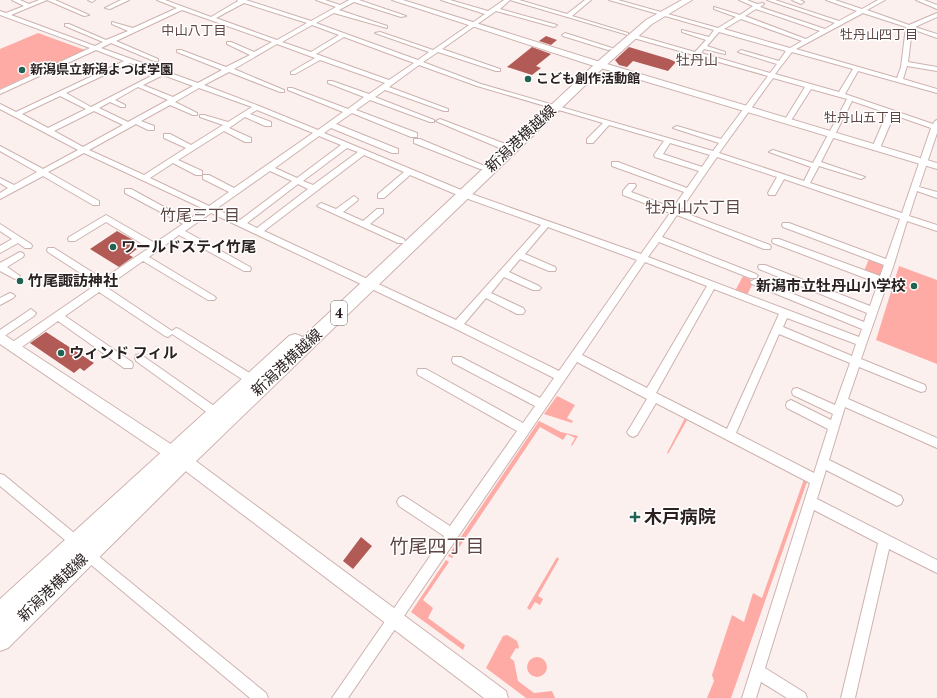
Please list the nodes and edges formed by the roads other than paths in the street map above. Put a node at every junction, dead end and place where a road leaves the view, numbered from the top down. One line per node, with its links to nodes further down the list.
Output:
1 (15, 0): 23 (street)
2 (44, 0): 23 (street)
3 (50, 0): 36 (street)
4 (126, 0): 27 (street)
5 (160, 0): 28 (street)
6 (319, 0): 25 (street)
7 (353, 0): 25 (street); 38 (street)
8 (396, 0): 47 (street)
9 (444, 0): 33 (street)
10 (468, 0): 30 (street)
11 (508, 0): 30 (street)
12 (513, 0): 39 (street)
13 (588, 0): 39 (street)
14 (612, 0): 34 (street)
15 (679, 0): 34 (main road, 新潟港横越線 / 4)
16 (688, 0): 34 (main road, 新潟港横越線 / 4)
17 (742, 0): 24 (street)
18 (769, 0): 24 (street); 46 (street)
19 (829, 0): 32 (street)
20 (882, 0): 32 (street)
21 (919, 0): 26 (street)
22 (242, 1): 42 (street); 45 (street)
23 (29, 6): 35 (street)
24 (757, 6): 40 (street); 57 (street)
25 (341, 7): 31 (street)
26 (937, 7)
27 (108, 8)
28 (182, 8): 41 (street); 42 (street)
29 (716, 8): 40 (street)
30 (496, 9): 33 (street); 49 (street)
31 (334, 11): 45 (street); 51 (street)
32 (863, 11): 46 (street); 52 (street)
33 (489, 13): 47 (street)
34 (659, 13): 55 (street); 61 (main road, 新潟港横越線 / 4)
35 (3, 14): 69 (street)
36 (86, 15)
37 (937, 15): 52 (street)
38 (403, 16)
39 (568, 16): 61 (street)
40 (739, 17): 50 (street); 65 (street)
41 (160, 18): 43 (street); 54 (street)
42 (211, 19): 66 (street)
43 (170, 22)
44 (114, 23): 54 (street)
45 (311, 23): 59 (street); 66 (street)
46 (839, 23): 57 (street)
47 (473, 24): 73 (street); 85 (street)
48 (67, 25): 64 (street)
49 (554, 25)
50 (726, 25): 53 (street); 55 (street)
51 (385, 27)
52 (909, 27): 62 (street); 84 (street)
53 (738, 29)
54 (132, 30): 64 (street)
55 (718, 30): 63 (street); 71 (street)
56 (684, 31): 63 (street)
57 (824, 31): 65 (street)
58 (378, 33): 73 (street)
59 (344, 35): 78 (street); 82 (street)
60 (565, 35): 70 (street)
61 (629, 35): 70 (main road, 新潟港横越線 / 4); 76 (street); 85 (main road, 新潟港横越線 / 4)
62 (937, 36)
63 (710, 39): 68 (street)
64 (108, 41): 69 (street); 80 (street)
65 (807, 41): 71 (street)
66 (276, 43): 77 (street); 78 (street)
67 (229, 44): 77 (street)
68 (703, 47): 75 (street); 76 (street)
69 (94, 48): 81 (street); 102 (street)
70 (610, 49): 85 (main road, 新潟港横越線 / 4)
71 (790, 50): 83 (street); 86 (street)
72 (179, 51): 88 (street)
73 (436, 51): 82 (street); 89 (street)
74 (741, 52): 83 (street)
75 (723, 53)
76 (697, 54): 92 (street)
77 (255, 55): 88 (street)
78 (312, 55): 79 (street)
79 (319, 58): 91 (street); 96 (street)
80 (156, 60)
81 (128, 61): 90 (street); 103 (street)
82 (419, 63): 96 (street); 112 (street)
83 (780, 63): 92 (street)
84 (904, 63): 87 (street); 93 (street)
85 (597, 64): 112 (main road, 新潟港横越線 / 4); 114 (street)
86 (856, 69): 93 (street); 104 (street)
87 (937, 69)
88 (228, 70): 98 (street); 100 (street)
89 (498, 70)
90 (161, 73): 95 (street); 98 (street)
91 (293, 73)
92 (770, 75): 97 (street); 114 (street)
93 (899, 81): 101 (street)
94 (330, 82): 105 (street)
95 (138, 85): 107 (street); 108 (street)
96 (387, 85): 105 (street); 115 (street)
97 (809, 86): 104 (street); 123 (street)
98 (198, 87): 108 (street); 111 (street)
99 (290, 89): 116 (street)
100 (282, 91)
101 (937, 91)
102 (0, 92)
103 (60, 93): 113 (street); 118 (street)
104 (841, 96): 106 (street)
105 (370, 97): 116 (street); 121 (street)
106 (850, 99): 117 (street); 134 (street)
107 (110, 100): 110 (street); 113 (street)
108 (172, 101): 120 (street); 129 (street)
109 (0, 106): 118 (street)
110 (122, 106)
111 (257, 107): 119 (street); 133 (street)
112 (552, 107): 124 (street); 141 (main road, 新潟港横越線 / 4); 173 (main road, 新潟港横越線 / 4)
113 (93, 109): 127 (street); 132 (street)
114 (747, 109): 123 (street); 139 (street)
115 (446, 110)
116 (350, 111): 126 (street); 155 (street)
117 (892, 113): 128 (street); 144 (street)
118 (17, 114): 132 (street)
119 (246, 114): 125 (street); 129 (street)
120 (136, 121): 127 (street); 130 (street)
121 (432, 121)
122 (440, 121): 141 (street)
123 (788, 122): 134 (street)
124 (607, 123): 137 (street); 138 (street)
125 (268, 124)
126 (332, 124): 133 (street); 147 (street)
127 (129, 125): 145 (street)
128 (936, 125): 151 (street)
129 (226, 127): 136 (street); 143 (street)
130 (151, 128)
131 (677, 128): 139 (street)
132 (49, 131): 145 (street)
133 (318, 134): 140 (street); 156 (street)
134 (831, 134): 144 (street); 153 (street)
135 (167, 136): 143 (street)
136 (248, 140)
137 (669, 140): 149 (street); 157 (street)
138 (590, 141)
139 (722, 142): 149 (street)
140 (347, 144): 146 (street); 164 (street)
141 (504, 147): 155 (main road, 新潟港横越線 / 4)
142 (0, 148): 159 (street)
143 (192, 148): 150 (street)
144 (876, 148): 151 (street)
145 (84, 150): 159 (street); 162 (street)
146 (364, 151): 158 (street); 169 (street)
147 (395, 151)
148 (773, 152): 153 (street)
149 (716, 154): 157 (street); 160 (street)
150 (173, 160): 162 (street); 172 (street)
151 (923, 162): 154 (street); 168 (street)
152 (615, 164): 171 (street)
153 (816, 164): 161 (street); 165 (street)
154 (937, 166)
155 (483, 167): 173 (main road, 新潟港横越線 / 4)
156 (269, 168): 164 (street); 172 (street)
157 (704, 170): 171 (street)
158 (410, 171): 173 (street); 177 (street)
159 (41, 173): 167 (street); 179 (street)
160 (782, 176): 165 (street); 174 (street)
161 (862, 177)
162 (144, 178): 181 (street)
163 (0, 180): 167 (street)
164 (297, 181): 169 (street); 186 (street)
165 (806, 184): 185 (street)
166 (632, 186): 183 (street)
167 (13, 188): 176 (street)
168 (915, 188): 175 (street); 185 (street)
169 (315, 189): 194 (street)
170 (128, 191): 187 (street)
171 (689, 191): 183 (street)
172 (236, 192): 181 (street)
173 (460, 193): 188 (street); 198 (main road, 新潟港横越線 / 4); 217 (main road, 新潟港横越線 / 4)
174 (772, 193)
175 (937, 195)
176 (0, 196)
177 (381, 196)
178 (354, 199): 184 (street)
179 (96, 203)
180 (321, 206): 184 (street)
181 (210, 209): 186 (street); 187 (street)
182 (380, 211): 189 (street)
183 (675, 212): 195 (street); 201 (street)
184 (338, 213): 189 (street)
185 (905, 218): 192 (street); 209 (street)
186 (241, 223): 194 (street)
187 (189, 224): 193 (street)
188 (546, 224): 205 (street); 208 (street)
189 (364, 225): 198 (street)
190 (786, 225): 209 (street)
191 (0, 227): 196 (street)
192 (937, 228)
193 (178, 231): 202 (street); 212 (street)
194 (258, 231): 217 (street)
195 (657, 238): 208 (street); 231 (street)
196 (18, 239): 200 (street); 203 (street)
197 (72, 239): 202 (street)
198 (401, 241): 217 (main road, 新潟港横越線 / 4)
199 (776, 241): 216 (street)
200 (28, 246)
201 (767, 247)
202 (156, 248): 207 (street)
203 (0, 250)
204 (51, 250): 218 (street)
205 (519, 254): 213 (street); 214 (street)
206 (20, 255): 210 (street)
207 (143, 257): 218 (street); 223 (street)
208 (642, 258): 219 (street); 236 (street)
209 (890, 264): 216 (street)
210 (1, 267): 215 (street)
211 (762, 267): 226 (street)
212 (247, 269)
213 (552, 269)
214 (503, 273): 220 (street); 221 (street)
215 (15, 276)
216 (883, 281): 226 (street)
217 (365, 282): 230 (street); 243 (main road, 新潟港横越線 / 4); 256 (main road, 新潟港横越線 / 4)
218 (102, 285): 229 (street); 243 (street)
219 (712, 285): 228 (street); 246 (street)
220 (536, 288)
221 (485, 294): 225 (street); 230 (street)
222 (10, 296): 224 (street)
223 (211, 298)
224 (0, 302)
225 (520, 311)
226 (873, 311): 231 (street)
227 (31, 313): 233 (street)
228 (784, 313): 232 (street); 234 (street)
229 (58, 316): 235 (street); 240 (street)
230 (457, 325): 242 (street)
231 (868, 328): 234 (street)
232 (777, 329): 239 (street); 254 (street)
233 (0, 336): 235 (street)
234 (863, 343): 239 (street)
235 (15, 346): 256 (street)
236 (575, 356): 242 (street); 246 (street)
237 (140, 358): 250 (street)
238 (457, 360): 247 (street)
239 (856, 361): 244 (street); 249 (street)
240 (128, 365)
241 (422, 372): 252 (street)
242 (561, 376): 247 (street)
243 (252, 380): 250 (main road, 新潟港横越線 / 4)
244 (921, 388)
245 (797, 392): 249 (street)
246 (652, 396): 253 (street); 254 (street)
247 (541, 404): 252 (street)
248 (791, 405): 251 (street)
249 (841, 406): 251 (street); 255 (street)
250 (216, 413): 256 (main road, 新潟港横越線 / 4)
251 (834, 427): 257 (street)
252 (524, 429): 263 (street)
253 (633, 432)
254 (729, 436): 259 (street)
255 (937, 443)
256 (178, 457): 265 (main road, 新潟港横越線 / 4); 266 (main road, 新潟港横越線 / 4); 269 (street)
257 (823, 463): 259 (street); 260 (street)
258 (0, 479): 265 (street)
259 (817, 481): 262 (street)
260 (897, 500)
261 (403, 502): 263 (street)
262 (811, 502): 264 (street); 271 (street)
263 (451, 534): 269 (street)
264 (885, 540): 267 (street); 277 (street)
265 (75, 543): 268 (main road, 新潟港横越線 / 4)
266 (87, 554): 270 (main road, 新潟港横越線 / 4); 272 (street)
267 (937, 567)
268 (0, 614)
269 (392, 619): 273 (street); 274 (street)
270 (0, 640)
271 (758, 672): 275 (street); 276 (street)
272 (261, 698)
273 (339, 698)
274 (499, 698)
275 (749, 698)
276 (800, 698)
277 (848, 698)

